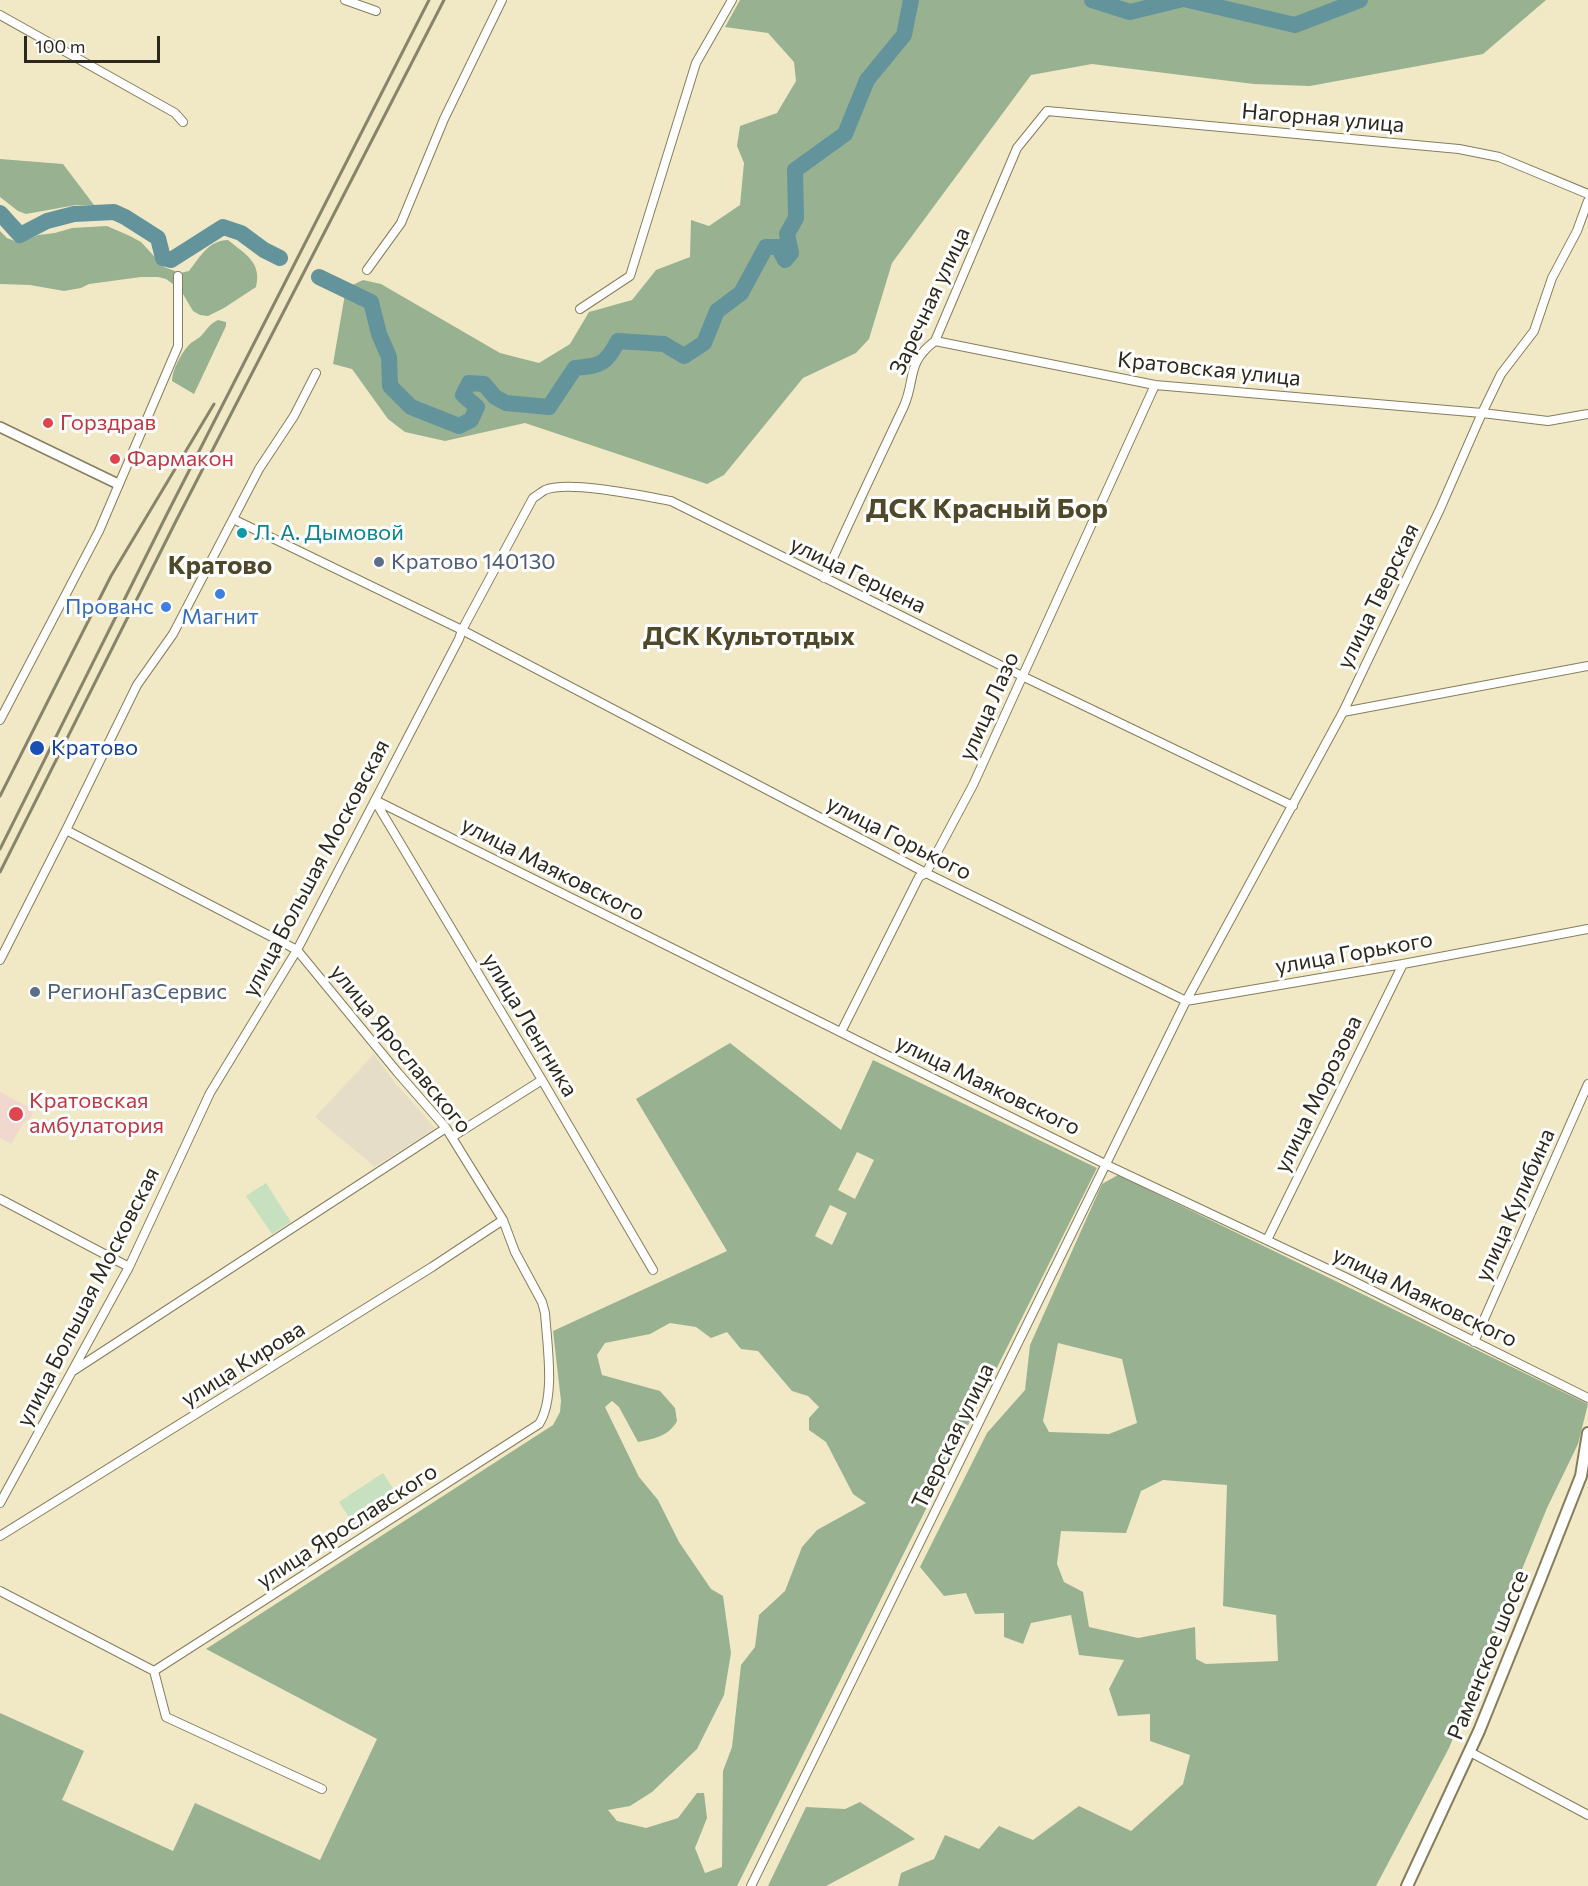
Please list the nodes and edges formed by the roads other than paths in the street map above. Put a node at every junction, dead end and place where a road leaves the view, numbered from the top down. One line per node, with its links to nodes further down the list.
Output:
1 (345, 0): 4 (street)
2 (502, 0): 10 (street)
3 (732, 0): 12 (street)
4 (376, 11)
5 (0, 15): 7 (street)
6 (1047, 111): 8 (street, Нагорная улица); 13 (street, Заречная улица)
7 (183, 122)
8 (1588, 194)
9 (1588, 201): 16 (street, улица Тверская)
10 (367, 270)
11 (178, 276): 19 (street)
12 (580, 309)
13 (935, 341): 15 (street, Кратовская улица); 21 (street, Заречная улица)
14 (316, 373): 20 (street)
15 (1155, 385): 16 (street, Кратовская улица); 24 (street, улица Лазо)
16 (1482, 413): 17 (street, Кратовская улица); 25 (street, улица Тверская)
17 (1588, 414)
18 (0, 427): 19 (street)
19 (118, 484): 26 (street)
20 (232, 519): 22 (street, улица Горького); 29 (street)
21 (824, 578): 22 (street, улица Герцена); 24 (street, улица Герцена)
22 (462, 630): 27 (street, улица Большая Московская); 30 (street, улица Горького)
23 (1588, 666): 25 (street)
24 (1022, 676): 28 (street, улица Герцена); 30 (street, улица Лазо)
25 (1343, 712): 28 (street, улица Тверская)
26 (0, 720)
27 (375, 800): 32 (street, улица Большая Московская); 36 (street, улица Маяковского); 37 (street, улица Ленгника)
28 (1293, 806): 35 (street, улица Тверская)
29 (66, 830): 32 (street, улица Ярославского); 33 (street)
30 (926, 873): 35 (street, улица Горького); 36 (street, улица Лазо)
31 (1588, 929): 34 (street, улица Горького)
32 (297, 950): 39 (street, улица Ярославского); 45 (street, улица Большая Московская)
33 (0, 960)
34 (1403, 964): 35 (street, улица Горького); 44 (street, улица Морозова)
35 (1186, 1001): 41 (street, Тверская улица)
36 (841, 1032): 41 (street, улица Маяковского)
37 (542, 1080): 40 (street); 46 (street, улица Ленгника)
38 (1588, 1084): 47 (street, улица Кулибина)
39 (446, 1128): 40 (street, улица Ярославского); 48 (street)
40 (452, 1137): 43 (street, улица Ярославского)
41 (1107, 1165): 44 (street, улица Маяковского); 58 (street, Тверская улица)
42 (0, 1199): 45 (street)
43 (503, 1220): 52 (street, улица Кирова); 54 (street, улица Ярославского)
44 (1267, 1240): 47 (street, улица Маяковского)
45 (129, 1268): 48 (street, улица Большая Московская)
46 (653, 1270)
47 (1474, 1341): 49 (street, улица Маяковского)
48 (70, 1373): 51 (street, улица Большая Московская)
49 (1588, 1398)
50 (1588, 1433): 55 (main road, Раменское шоссе)
51 (0, 1503)
52 (0, 1536)
53 (0, 1591): 54 (street)
54 (154, 1671): 56 (street)
55 (1470, 1752): 57 (street); 59 (main road, Раменское шоссе)
56 (322, 1789)
57 (1588, 1815)
58 (751, 1886)
59 (1407, 1886)

